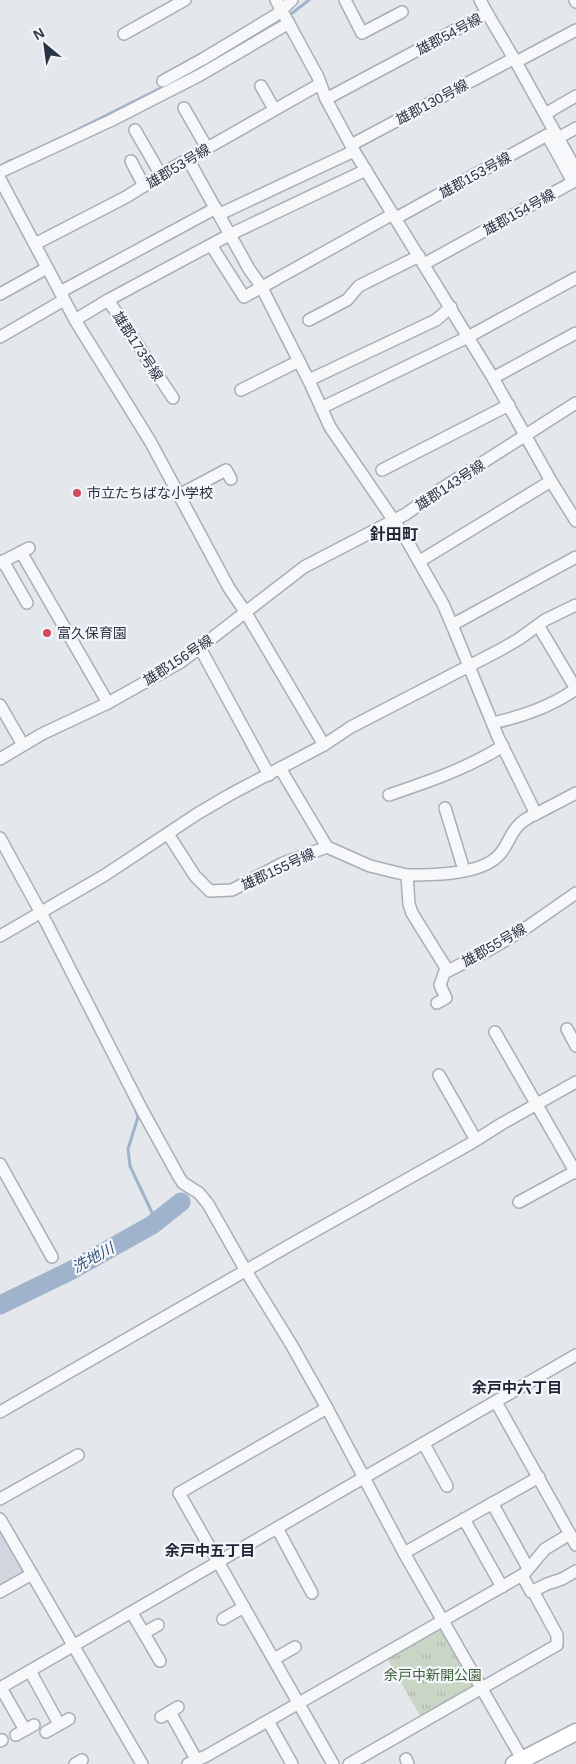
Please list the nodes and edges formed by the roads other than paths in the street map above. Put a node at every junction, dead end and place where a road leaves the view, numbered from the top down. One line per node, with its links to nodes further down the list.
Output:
1 (185, 0): 11 (street)
2 (276, 0): 6 (street)
3 (292, 0): 6 (street)
4 (345, 0): 7 (street)
5 (480, 0): 8 (street)
6 (282, 11): 9 (street); 13 (street)
7 (402, 12)
8 (488, 13): 12 (street, 雄郡54号線); 17 (street, 雄郡54号線)
9 (289, 24): 14 (street); 30 (street)
10 (576, 30): 12 (street)
11 (124, 34)
12 (514, 60): 20 (street, 雄郡54号線); 25 (street, 雄郡130号線)
13 (164, 76)
14 (320, 84): 17 (street); 19 (street, 雄郡53号線)
15 (261, 86): 19 (street)
16 (576, 96): 20 (street)
17 (326, 98): 25 (street)
18 (184, 108): 24 (street)
19 (274, 109): 24 (street, 雄郡53号線)
20 (544, 114): 23 (street, 雄郡54号線)
21 (576, 128): 23 (street)
22 (135, 130): 31 (street)
23 (554, 140): 29 (street); 35 (street, 雄郡153号線); 39 (street, 雄郡154号線)
24 (207, 148): 26 (street, 雄郡53号線)
25 (353, 148): 28 (street); 34 (street, 雄郡130号線)
26 (188, 159): 31 (street, 雄郡53号線); 34 (street)
27 (131, 161): 33 (street)
28 (366, 170): 35 (street); 36 (street)
29 (576, 170)
30 (0, 172)
31 (160, 175): 33 (street, 雄郡53号線)
32 (0, 179): 37 (street)
33 (144, 186): 37 (street, 雄郡53号線)
34 (218, 211): 36 (street); 44 (street, 雄郡130号線)
35 (395, 216): 39 (street); 42 (street)
36 (231, 234): 38 (street); 42 (street)
37 (35, 244): 40 (street)
38 (211, 245): 42 (street); 45 (street)
39 (422, 260): 46 (street); 48 (street)
40 (48, 268): 43 (street); 44 (street)
41 (576, 278): 50 (street)
42 (262, 286): 52 (street)
43 (0, 294)
44 (62, 296): 47 (street); 51 (street, 雄郡130号線)
45 (108, 300): 47 (street, 雄郡173号線); 56 (street, 雄郡173号線)
46 (451, 307): 50 (street); 54 (street)
47 (75, 320): 64 (street)
48 (309, 320)
49 (576, 333): 53 (street)
50 (468, 336): 53 (street); 59 (street)
51 (0, 337)
52 (299, 361): 54 (street); 55 (street)
53 (493, 378): 58 (street)
54 (309, 380): 59 (street)
55 (241, 390)
56 (173, 398)
57 (576, 403): 60 (street, 雄郡143号線)
58 (509, 405): 60 (street); 61 (street)
59 (321, 408): 66 (street)
60 (526, 436): 63 (street); 66 (street, 雄郡143号線)
61 (382, 470)
62 (231, 479): 64 (street)
63 (551, 482): 65 (street); 70 (street)
64 (179, 495): 73 (street)
65 (571, 502): 67 (street)
66 (394, 520): 70 (street); 73 (street, 雄郡143号線)
67 (576, 521)
68 (576, 557): 74 (street)
69 (2, 562): 71 (street); 79 (street)
70 (420, 562): 74 (street)
71 (27, 603)
72 (576, 605): 75 (street)
73 (246, 613): 76 (street, 雄郡156号線); 83 (street)
74 (452, 625): 77 (street)
75 (538, 625): 77 (street); 78 (street)
76 (200, 648): 79 (street, 雄郡156号線); 87 (street)
77 (469, 665): 81 (street); 83 (street)
78 (576, 689): 81 (street)
79 (108, 703): 82 (street, 雄郡156号線)
80 (0, 705): 82 (street)
81 (492, 724): 84 (street)
82 (22, 745): 85 (street, 雄郡156号線)
83 (324, 745): 86 (street)
84 (503, 746): 89 (street); 91 (street)
85 (0, 759)
86 (280, 768): 87 (street); 94 (street)
87 (269, 775): 92 (street)
88 (576, 792): 91 (street)
89 (389, 795)
90 (446, 808): 95 (street)
91 (536, 814): 95 (street)
92 (168, 834): 94 (street, 雄郡155号線); 98 (street)
93 (0, 838): 98 (street)
94 (327, 847): 96 (street)
95 (464, 870): 96 (street)
96 (407, 875): 100 (street, 雄郡55号線)
97 (576, 893): 100 (street, 雄郡55号線)
98 (40, 914): 99 (street); 113 (street)
99 (0, 936)
100 (446, 968): 101 (street)
101 (437, 1003)
102 (567, 1029): 104 (street)
103 (495, 1032): 107 (street)
104 (576, 1046)
105 (439, 1075): 108 (street)
106 (576, 1082): 107 (street)
107 (536, 1104): 108 (street); 110 (street)
108 (476, 1140): 113 (street)
109 (0, 1164): 112 (street)
110 (576, 1172): 111 (street)
111 (519, 1202)
112 (52, 1257)
113 (246, 1271): 116 (street); 117 (street)
114 (576, 1355): 115 (street)
115 (496, 1402): 118 (street); 120 (street)
116 (327, 1408): 121 (street); 131 (street)
117 (0, 1412)
118 (424, 1444): 121 (street); 122 (street)
119 (78, 1455): 123 (street)
120 (539, 1477): 124 (street); 128 (street)
121 (363, 1478): 127 (street); 130 (street)
122 (446, 1486)
123 (0, 1499)
124 (492, 1504): 126 (street); 133 (street)
125 (0, 1519): 134 (street)
126 (464, 1520): 130 (street); 135 (street)
127 (277, 1528): 131 (street); 138 (street)
128 (570, 1534): 129 (street); 133 (street)
129 (576, 1545)
130 (404, 1553): 142 (street)
131 (218, 1562): 139 (street); 140 (street)
132 (576, 1571): 136 (street)
133 (525, 1572): 135 (street); 136 (street)
134 (32, 1574): 137 (street); 145 (street)
135 (502, 1587): 142 (street)
136 (533, 1591): 151 (street)
137 (0, 1592)
138 (312, 1593)
139 (244, 1607): 141 (street); 147 (street)
140 (132, 1613): 144 (street); 145 (street)
141 (223, 1620)
142 (443, 1621): 151 (street); 152 (street)
143 (158, 1625): 144 (street)
144 (144, 1633): 148 (street)
145 (74, 1647): 149 (street); 160 (street)
146 (295, 1647): 147 (street)
147 (274, 1659): 152 (street)
148 (160, 1661)
149 (30, 1671): 150 (street); 156 (street)
150 (0, 1688): 155 (street)
151 (481, 1688): 159 (street); 163 (street)
152 (299, 1704): 154 (street); 162 (street)
153 (170, 1712): 158 (street)
154 (268, 1721): 158 (street); 161 (street)
155 (25, 1730)
156 (46, 1732)
157 (576, 1732): 159 (main road)
158 (201, 1761)
159 (521, 1763)
160 (142, 1764)
161 (292, 1764)
162 (333, 1764)
163 (348, 1764)

